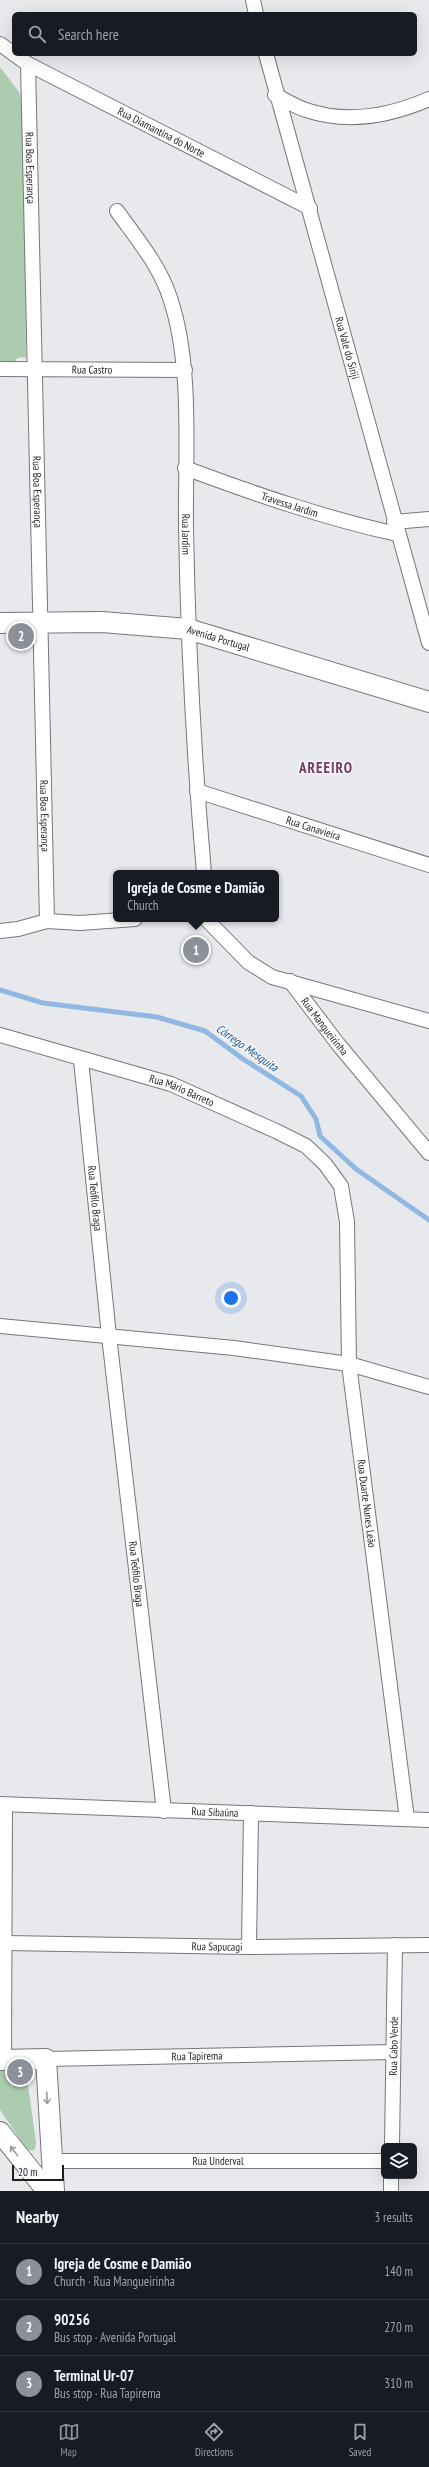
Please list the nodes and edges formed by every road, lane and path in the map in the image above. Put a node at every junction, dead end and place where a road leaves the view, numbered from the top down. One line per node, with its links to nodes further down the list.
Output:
1 (252, 0): 2 (street)
2 (255, 12)
3 (0, 44): 4 (street, Rua Diamantina do Norte)
4 (12, 53)
5 (17, 56): 7 (street, Rua Diamantina do Norte)
6 (266, 56): 8 (street, Rua Vale do Siriji)
7 (28, 64): 10 (street, Rua Diamantina do Norte); 12 (street, Rua Boa Esperança)
8 (275, 95): 9 (street); 10 (street, Rua Vale do Siriji)
9 (429, 99)
10 (310, 208): 17 (street, Rua Vale do Siriji)
11 (117, 211): 14 (street, Rua Jardim)
12 (37, 368): 13 (street, Rua Castro); 14 (street, Rua Castro); 18 (street, Rua Boa Esperança)
13 (0, 369)
14 (185, 370): 15 (street, Rua Jardim)
15 (185, 468): 17 (street, Travessa Jardim); 20 (street, Rua Jardim)
16 (429, 520): 17 (street, Travessa Jardim)
17 (396, 528): 21 (street, Rua Vale do Siriji)
18 (42, 621): 19 (street, Avenida Portugal); 20 (street, Avenida Portugal); 26 (street, Rua Boa Esperança)
19 (0, 623)
20 (188, 629): 22 (street, Avenida Portugal); 23 (street, Rua Jardim)
21 (429, 642)
22 (429, 702)
23 (197, 791): 24 (street, Rua Canavieira); 25 (street, Rua Jardim)
24 (429, 865)
25 (204, 870)
26 (47, 921): 27 (street); 29 (street)
27 (113, 921)
28 (211, 922): 30 (street)
29 (0, 931)
30 (290, 981): 31 (street); 34 (street, Rua Mangueirinha)
31 (429, 1021)
32 (0, 1036): 33 (street, Rua Mário Barreto)
33 (81, 1060): 35 (street, Rua Mário Barreto); 37 (street, Rua Teófilo Braga)
34 (429, 1153)
35 (341, 1186): 38 (street, Rua Duarte Nunes Leão)
36 (0, 1326): 37 (street)
37 (109, 1336): 38 (street); 41 (street, Rua Teófilo Braga)
38 (350, 1364): 39 (street); 43 (street, Rua Duarte Nunes Leão)
39 (429, 1387)
40 (2, 1804): 41 (street, Rua Sibaúna); 45 (street)
41 (164, 1811): 42 (street, Rua Sibaúna)
42 (251, 1813): 43 (street, Rua Sibaúna); 48 (street)
43 (407, 1819): 44 (street, Rua Sibaúna)
44 (429, 1820)
45 (5, 1943): 48 (street, Rua Sapucagi); 51 (street)
46 (395, 1945): 47 (street, Rua Sapucagi); 48 (street, Rua Sapucagi); 49 (street, Rua Cabo Verde)
47 (429, 1945)
48 (249, 1947)
49 (393, 2052): 50 (street, Rua Tapirema); 53 (street, Rua Cabo Verde)
50 (46, 2059): 51 (street, Rua Tapirema); 54 (street, one-way to 54)
51 (2, 2060)
52 (0, 2132): 57 (street, one-way to 52)
53 (392, 2143)
54 (52, 2161): 55 (street, Rua Underval); 58 (street)
55 (381, 2161)
56 (391, 2179): 59 (street)
57 (47, 2191)
58 (54, 2191)
59 (391, 2191)

